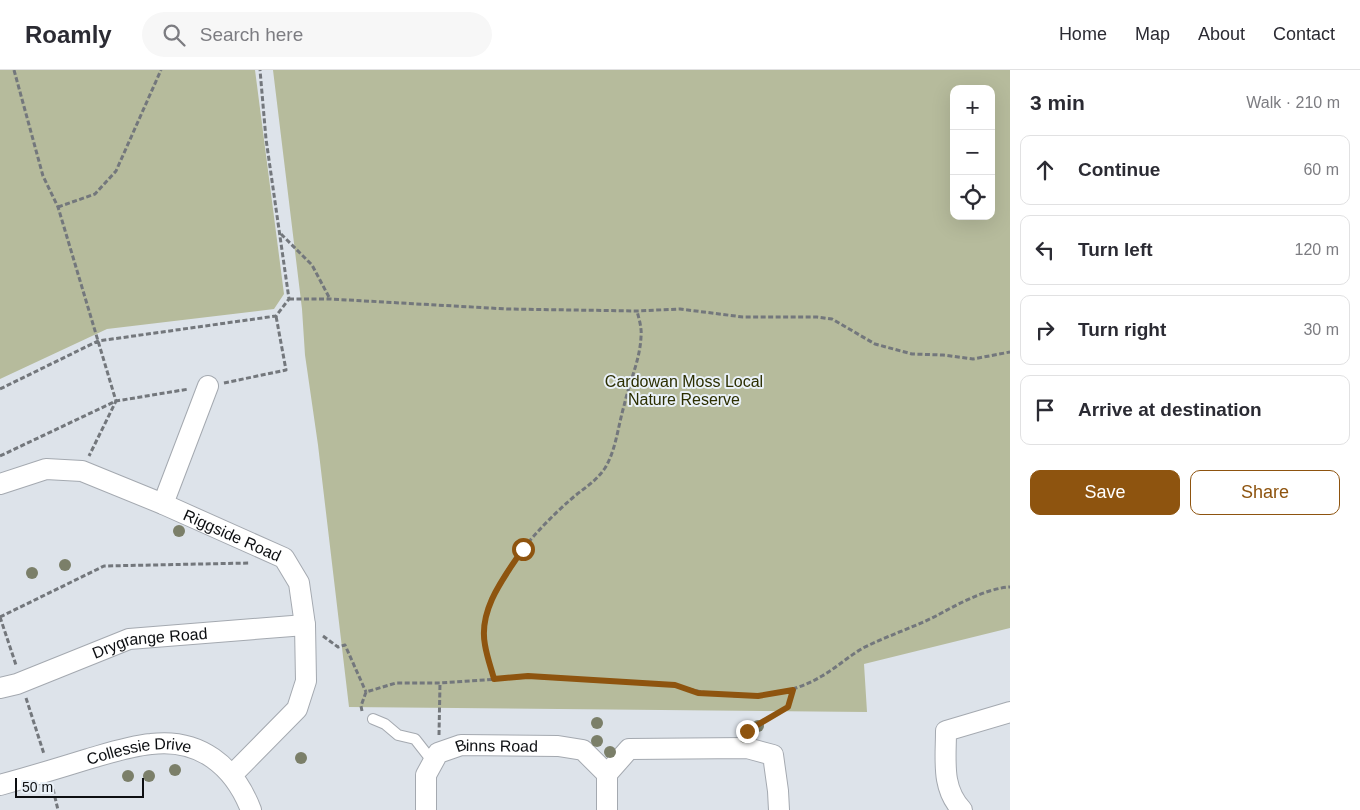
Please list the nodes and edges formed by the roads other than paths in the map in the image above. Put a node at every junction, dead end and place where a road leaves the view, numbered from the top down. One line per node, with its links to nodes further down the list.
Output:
1 (208, 386): 3 (street)
2 (0, 484): 3 (street, Riggside Road)
3 (163, 504): 4 (street, Riggside Road)
4 (305, 625): 5 (street, Drygrange Road); 10 (street, Riggside Road)
5 (0, 688)
6 (1010, 712): 16 (street)
7 (373, 720): 8 (lane)
8 (435, 758): 9 (street, Binns Road); 13 (street, Binns Road)
9 (607, 774): 14 (street); 15 (street)
10 (232, 775): 11 (street, Collessie Drive); 12 (street, Collessie Drive)
11 (0, 785)
12 (251, 810)
13 (426, 810)
14 (608, 810)
15 (779, 810)
16 (962, 810)

